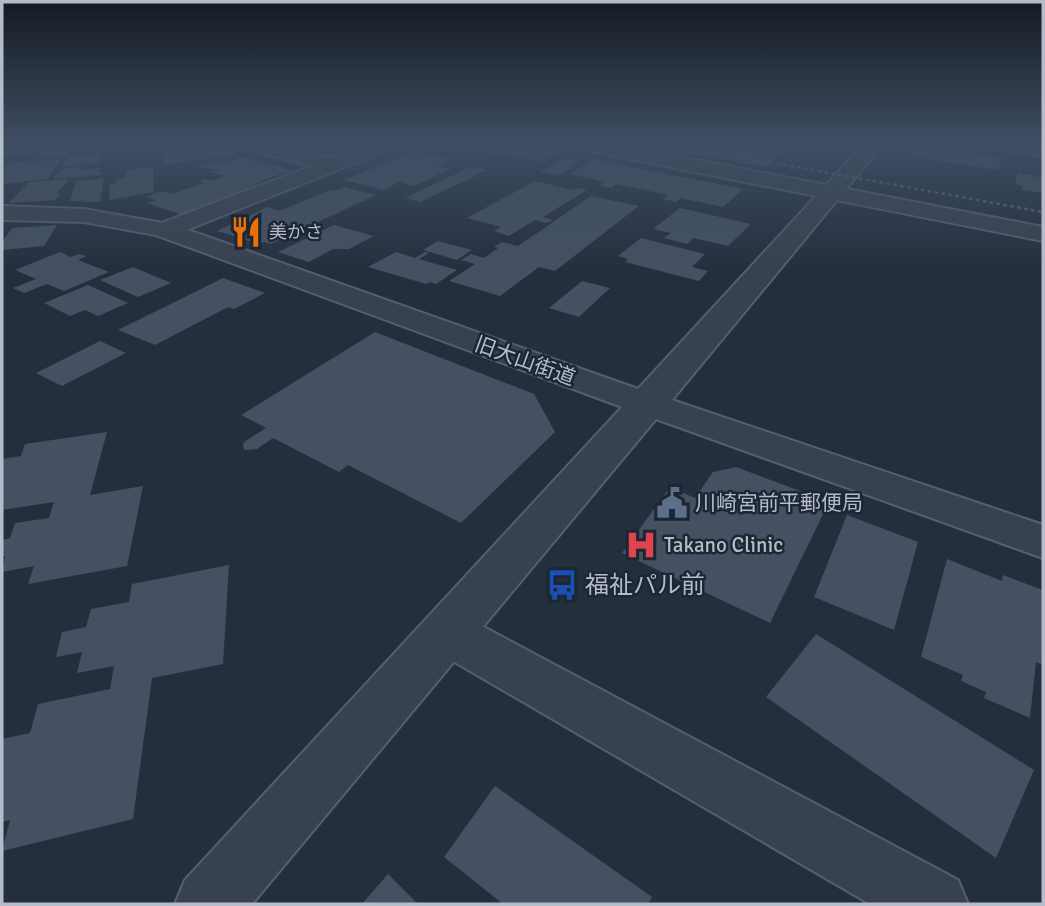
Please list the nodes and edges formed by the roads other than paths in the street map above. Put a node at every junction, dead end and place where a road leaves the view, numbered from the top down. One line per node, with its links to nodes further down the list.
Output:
1 (279, 185): 6 (street)
2 (792, 185): 4 (street)
3 (838, 185): 4 (street)
4 (831, 193): 7 (street); 8 (street)
5 (2, 213): 6 (street, 旧大山街道)
6 (165, 230): 8 (street, 旧大山街道)
7 (1043, 234)
8 (647, 404): 9 (street, 旧大山街道); 10 (street)
9 (1043, 542)
10 (447, 632): 11 (street); 12 (street)
11 (209, 904)
12 (934, 904)

